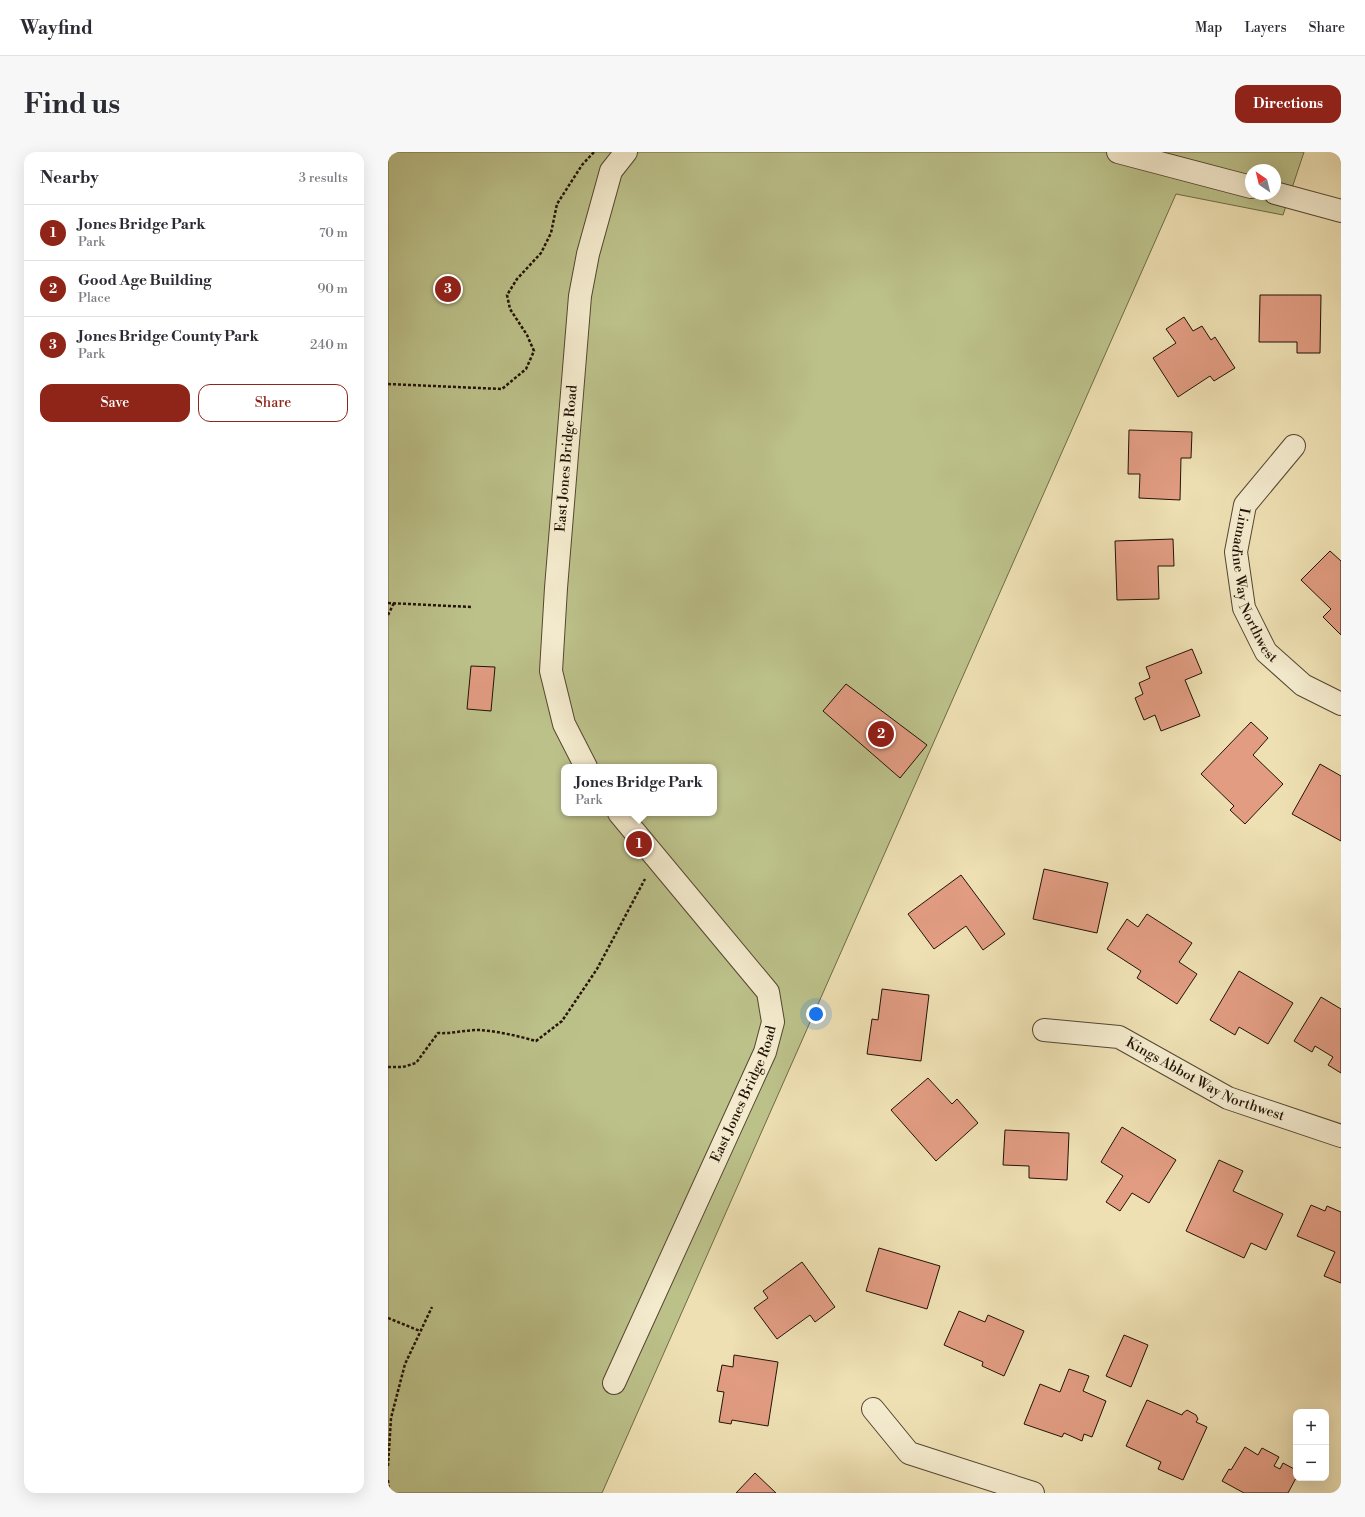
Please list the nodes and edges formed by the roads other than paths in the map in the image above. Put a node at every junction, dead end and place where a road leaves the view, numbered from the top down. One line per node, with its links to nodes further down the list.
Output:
1 (626, 152): 8 (street, East Jones Bridge Road)
2 (1118, 152): 3 (street)
3 (1245, 185)
4 (1281, 196): 5 (street)
5 (1341, 211)
6 (1294, 446): 7 (street, Linnadine Way Northwest)
7 (1341, 704)
8 (584, 764)
9 (622, 816): 12 (street, East Jones Bridge Road)
10 (1044, 1030): 11 (street, Kings Abbot Way Northwest)
11 (1341, 1136)
12 (614, 1383)
13 (873, 1409): 14 (street)
14 (1033, 1493)

